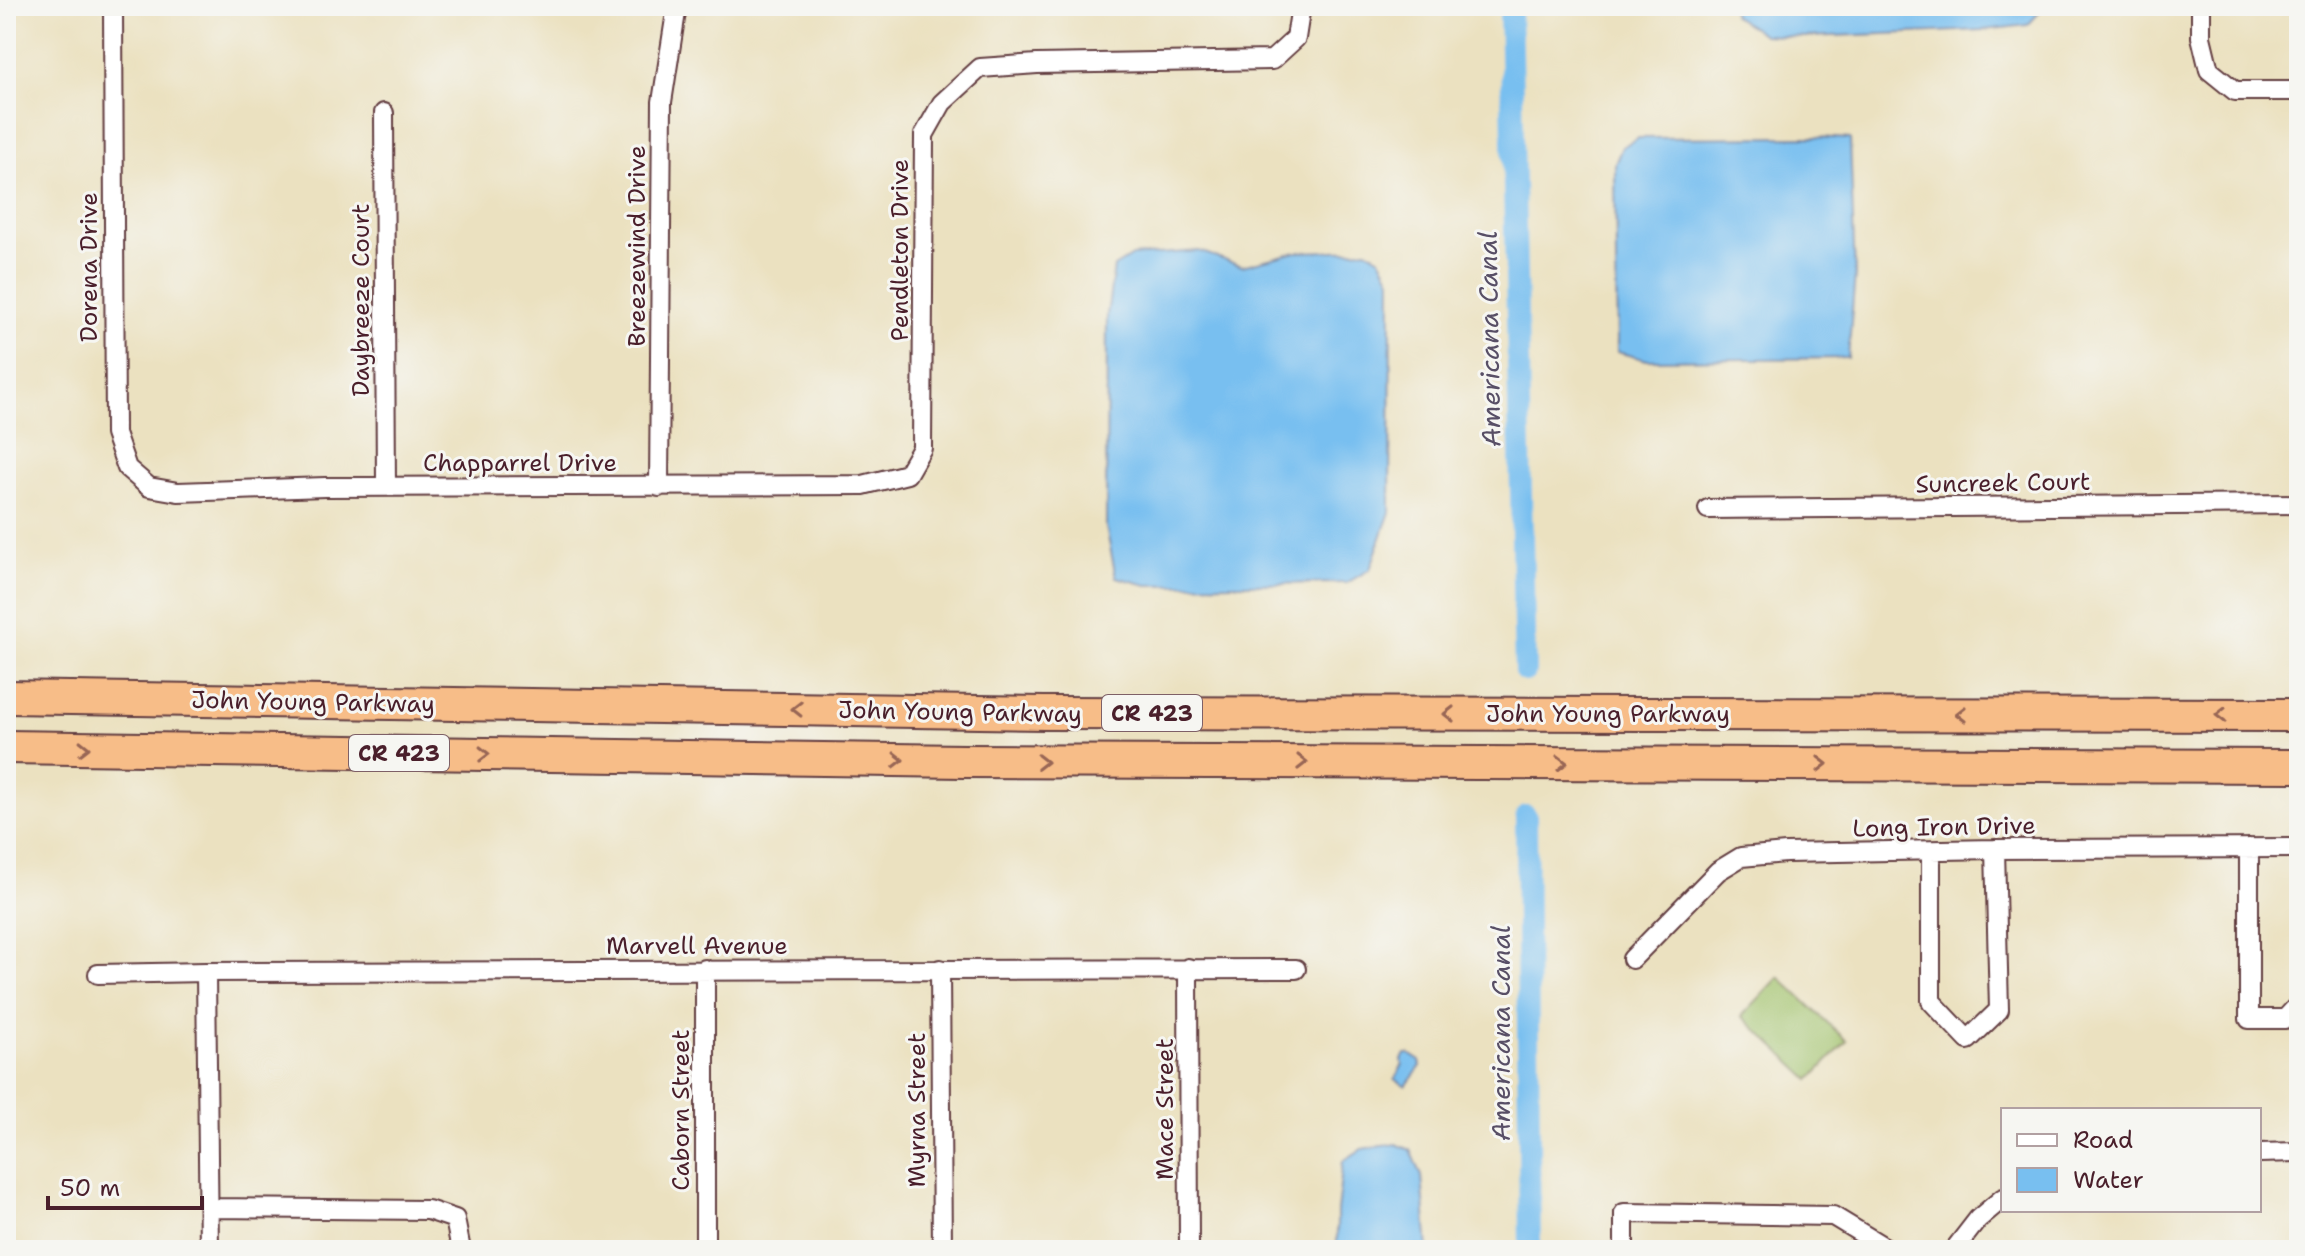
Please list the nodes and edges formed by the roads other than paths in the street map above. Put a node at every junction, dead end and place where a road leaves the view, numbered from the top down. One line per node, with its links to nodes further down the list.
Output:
1 (113, 6): 10 (street, Dorena Drive)
2 (677, 6): 9 (street, Breezewind Drive)
3 (1301, 6): 7 (street, Pendleton Drive)
4 (2201, 6): 5 (street)
5 (2299, 91)
6 (384, 113): 8 (street, Daybreeze Court)
7 (863, 485): 9 (street, Chapparrel Drive)
8 (386, 487): 9 (street, Chapparrel Drive); 10 (street, Chapparrel Drive)
9 (659, 487)
10 (178, 492)
11 (2299, 504): 12 (street, Suncreek Court)
12 (1708, 509)
13 (6, 697): 14 (highway, John Young Parkway / CR 423, one-way to 13)
14 (1045, 713): 15 (highway, John Young Parkway / CR 423, one-way to 14); 17 (highway)
15 (2299, 715)
16 (6, 747): 17 (highway, John Young Parkway / CR 423, one-way to 17)
17 (964, 761): 18 (highway, John Young Parkway / CR 423, one-way to 18)
18 (2299, 766)
19 (2249, 848): 20 (street, Long Iron Drive); 21 (street, Long Iron Drive); 30 (street)
20 (2299, 848)
21 (1995, 849): 22 (street, Long Iron Drive); 22 (street)
22 (1931, 851): 23 (street, Long Iron Drive)
23 (1632, 959)
24 (1188, 968): 26 (street, Marvell Avenue); 27 (street, Marvell Avenue); 39 (street, Mace Street)
25 (705, 969): 26 (street, Marvell Avenue); 28 (street, Marvell Avenue); 37 (street, Caborn Street)
26 (940, 969): 38 (street, Myrna Street)
27 (1296, 969)
28 (206, 972): 29 (street, Marvell Avenue); 34 (street)
29 (98, 974)
30 (2299, 1004)
31 (2299, 1152): 32 (street)
32 (2261, 1153)
33 (2001, 1200): 42 (street)
34 (209, 1208): 35 (street); 36 (street)
35 (209, 1250)
36 (461, 1250)
37 (705, 1250)
38 (942, 1250)
39 (1189, 1250)
40 (1624, 1250): 41 (street)
41 (1889, 1250)
42 (1954, 1250)

